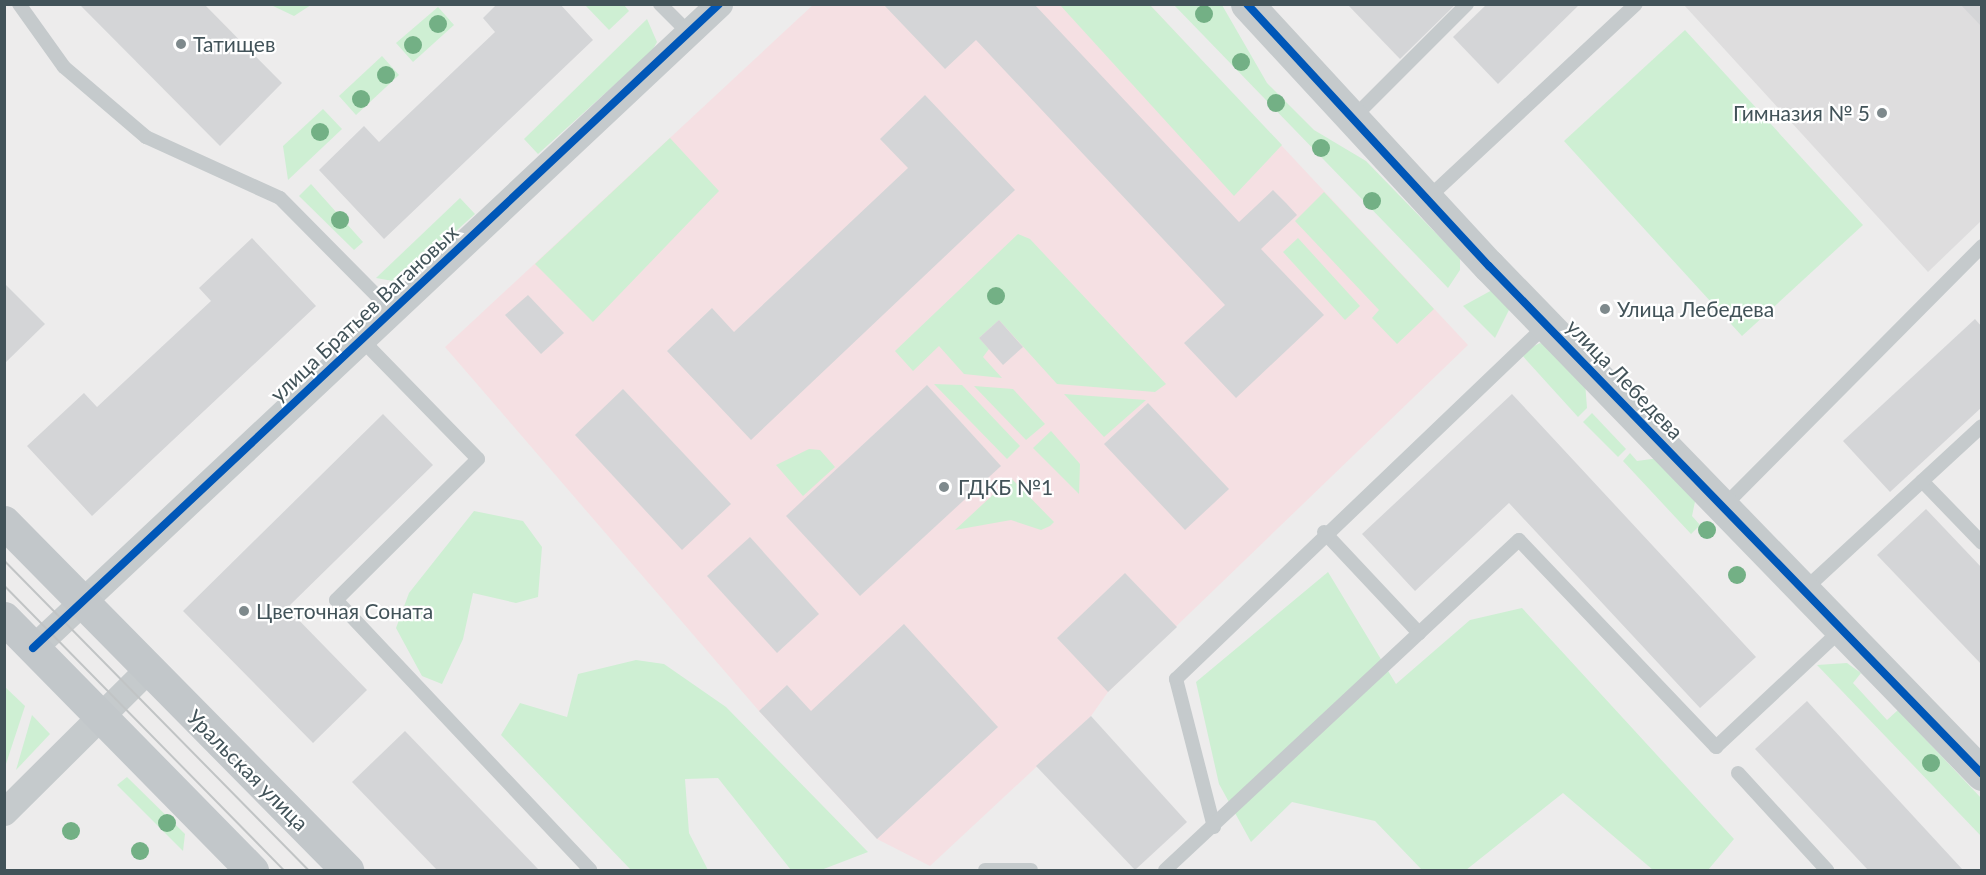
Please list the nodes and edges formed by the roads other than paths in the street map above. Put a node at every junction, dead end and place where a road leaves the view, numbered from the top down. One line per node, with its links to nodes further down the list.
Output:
1 (19, 4): 11 (lane)
2 (660, 4): 7 (lane)
3 (719, 4): 7 (street, улица Братьев Вагановых)
4 (1247, 4): 8 (street, улица Лебедева)
5 (1467, 4): 8 (lane)
6 (1636, 4): 9 (lane)
7 (689, 33): 11 (street, улица Братьев Вагановых)
8 (1352, 119): 9 (street, улица Лебедева)
9 (1428, 198): 12 (street, улица Лебедева)
10 (1982, 246): 16 (lane)
11 (393, 312): 13 (street, улица Братьев Вагановых)
12 (1547, 324): 16 (street, улица Лебедева); 18 (lane)
13 (362, 340): 21 (street, улица Братьев Вагановых); 34 (lane)
14 (1982, 426): 15 (lane)
15 (1922, 481): 19 (lane); 20 (lane)
16 (1723, 507): 20 (street, улица Лебедева)
17 (4, 522): 21 (main road, Уральская улица)
18 (1324, 532): 24 (lane); 31 (lane)
19 (1982, 543)
20 (1803, 591): 23 (street, улица Лебедева)
21 (81, 599): 25 (street, улица Братьев Вагановых); 26 (main road, Уральская улица)
22 (4, 618): 25 (main road)
23 (1841, 630): 24 (lane); 29 (street, улица Лебедева)
24 (1419, 633): 31 (lane)
25 (33, 648): 27 (main road)
26 (148, 669): 27 (street); 33 (main road, Уральская улица)
27 (100, 717): 30 (street); 32 (main road)
28 (1738, 773): 38 (lane)
29 (1982, 774)
30 (8, 803)
31 (1214, 827): 37 (lane)
32 (252, 870)
33 (347, 870)
34 (590, 870)
35 (985, 870): 36 (lane)
36 (1031, 870)
37 (1165, 870)
38 (1827, 870)

